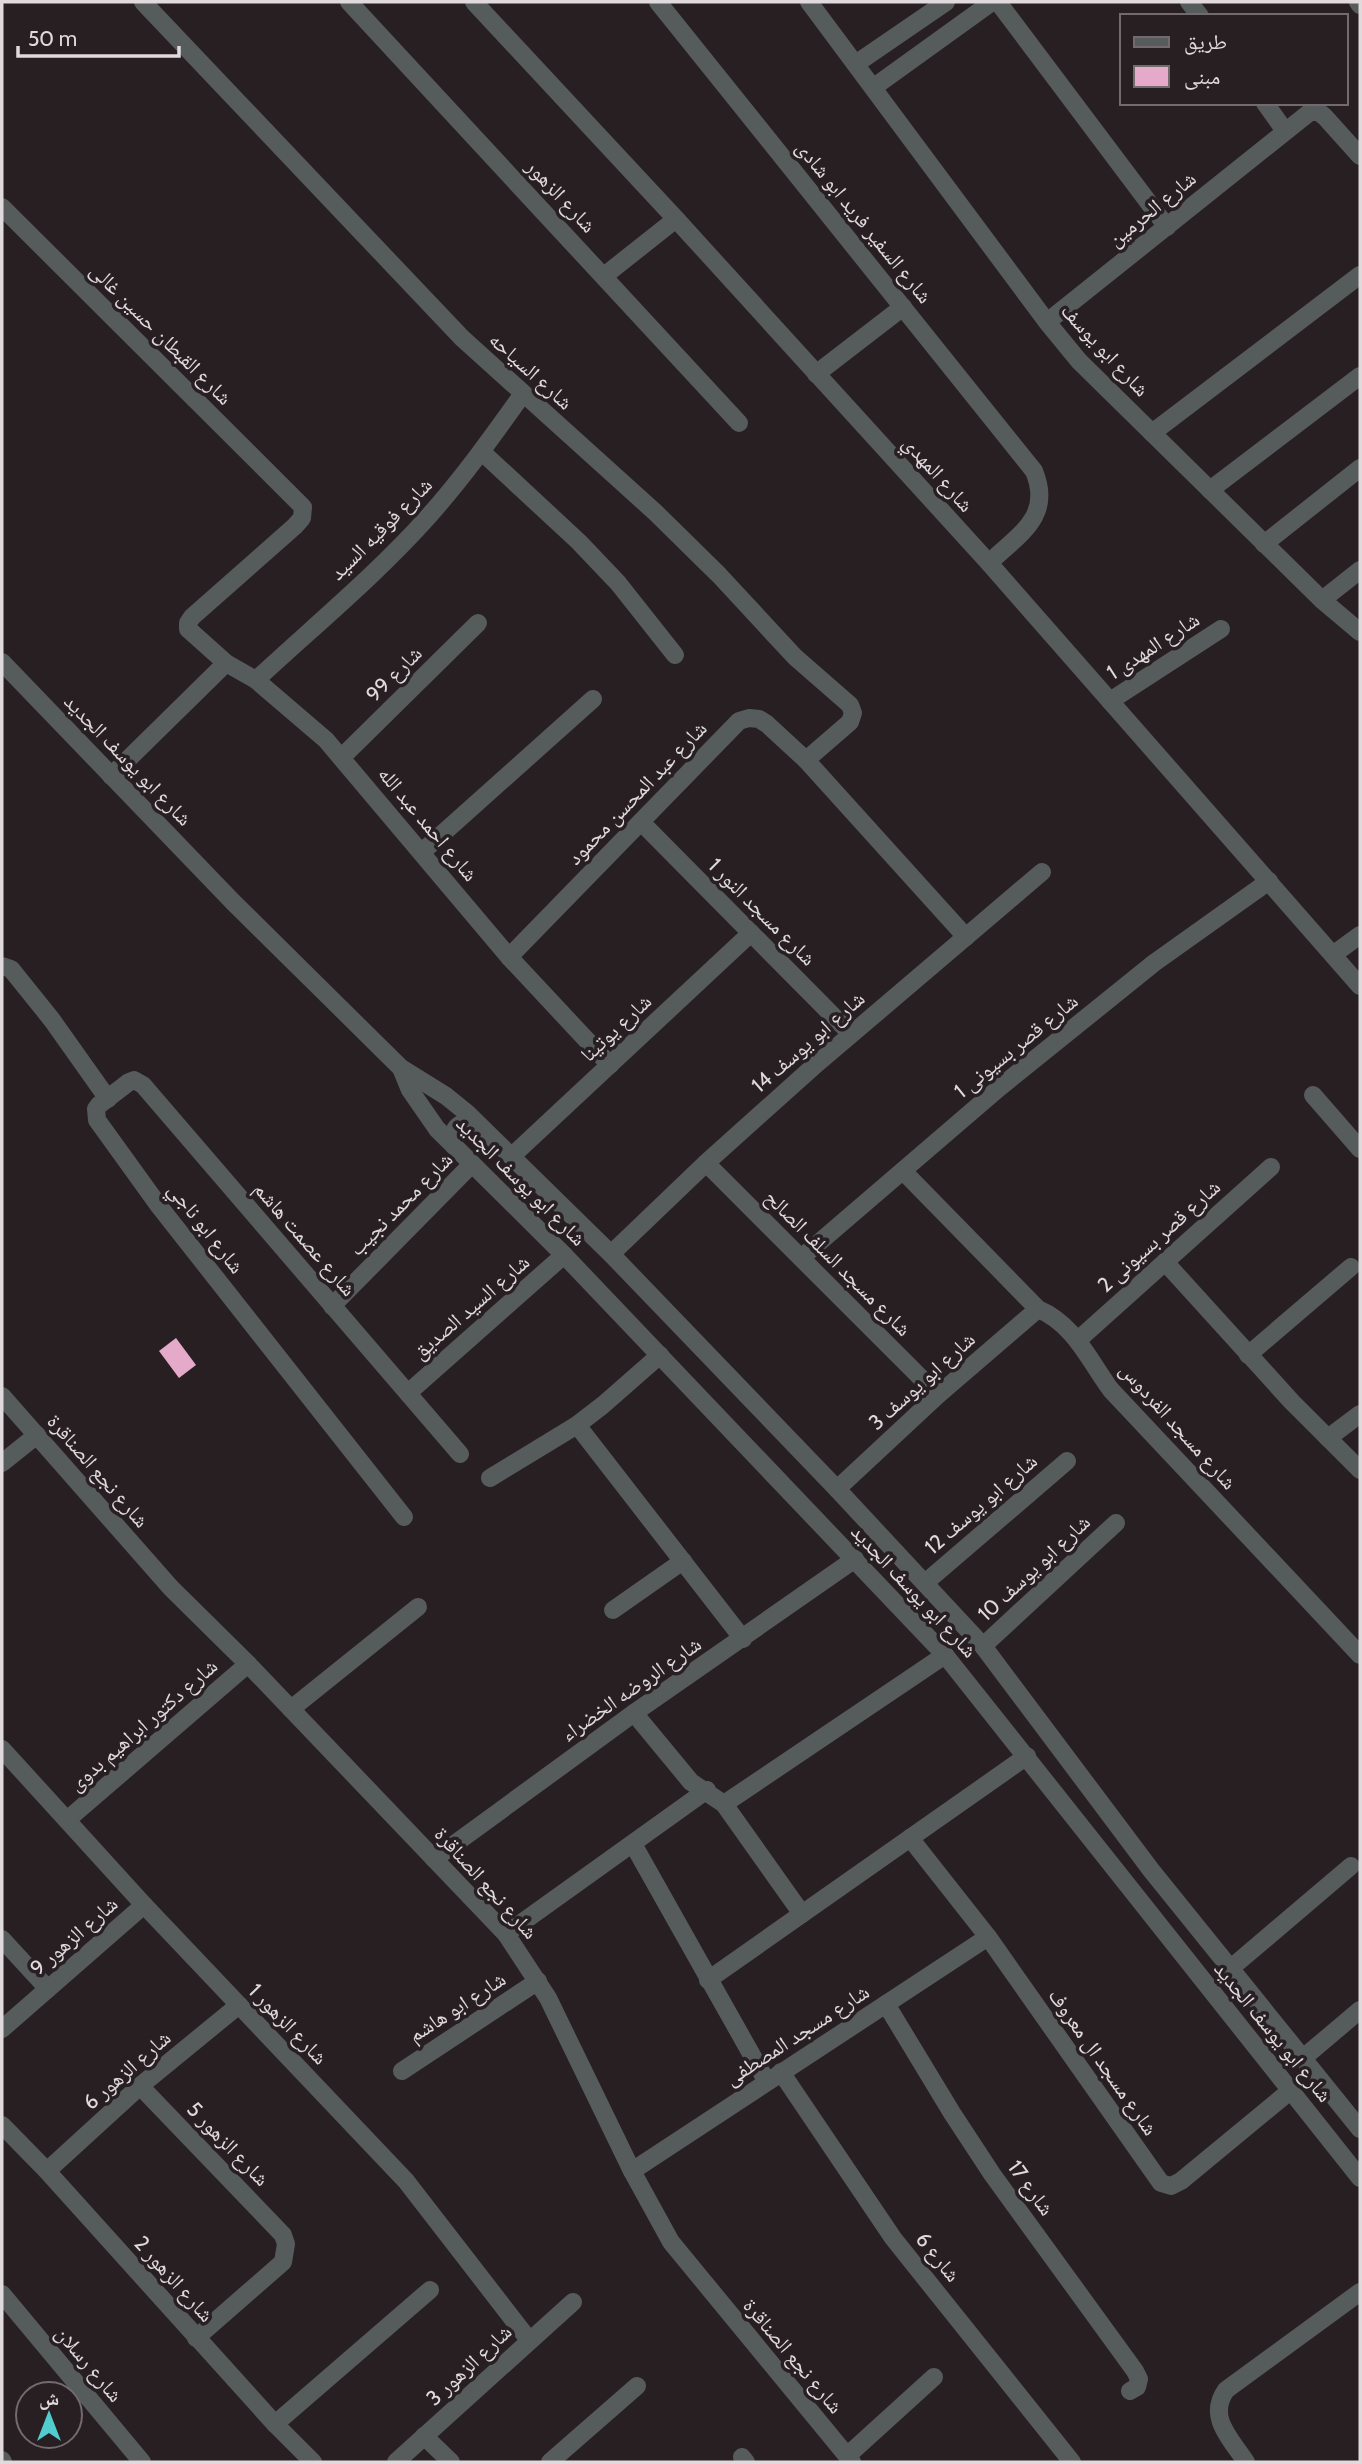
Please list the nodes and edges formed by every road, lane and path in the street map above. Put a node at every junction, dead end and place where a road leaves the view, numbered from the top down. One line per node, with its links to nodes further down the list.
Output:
1 (143, 2): 23 (street, شارع السياحه)
2 (349, 2): 18 (street, شارع الزهور)
3 (474, 2): 15 (street, شارع المهدي)
4 (658, 2): 19 (street, شارع السفير فريد ابو شادى)
5 (809, 2): 9 (street, شارع ابو يوسف)
6 (946, 2): 9 (street)
7 (992, 2): 10 (street)
8 (998, 2): 16 (street)
9 (857, 63): 10 (street, شارع ابو يوسف)
10 (874, 87): 20 (street, شارع ابو يوسف)
11 (1266, 105): 12 (street)
12 (1285, 131): 13 (street, شارع الحرمين); 16 (street, شارع الحرمين)
13 (1360, 156)
14 (2, 207): 36 (street, شارع القبطان حسين غالى)
15 (676, 219): 18 (street); 21 (street, شارع المهدي)
16 (1167, 227): 20 (street, شارع الحرمين)
17 (1360, 275): 25 (street)
18 (604, 276): 24 (street, شارع الزهور)
19 (903, 307): 21 (street); 30 (street, شارع السفير فريد ابو شادى)
20 (1048, 322): 25 (street, شارع ابو يوسف)
21 (816, 374): 30 (street, شارع المهدي)
22 (1360, 376): 28 (street)
23 (522, 395): 26 (street, شارع فوقيه السيد); 44 (street, شارع السياحه)
24 (738, 423)
25 (1152, 433): 28 (street, شارع ابو يوسف)
26 (482, 452): 37 (street); 40 (street, شارع فوقيه السيد)
27 (1360, 468): 29 (street)
28 (1210, 491): 29 (street, شارع ابو يوسف)
29 (1264, 544): 32 (street, شارع ابو يوسف)
30 (989, 563): 42 (street, شارع المهدي)
31 (1360, 570): 32 (street)
32 (1322, 600): 35 (street, شارع ابو يوسف)
33 (478, 622): 43 (street, شارع 99)
34 (1221, 629): 42 (street, شارع المهدى 1)
35 (1360, 632)
36 (192, 634): 39 (street, شارع احمد عبد الله)
37 (675, 655)
38 (2, 662): 45 (street, شارع ابو يوسف الجديد)
39 (226, 663): 40 (street, شارع احمد عبد الله); 45 (street)
40 (256, 680): 43 (street, شارع احمد عبد الله)
41 (593, 699): 47 (street)
42 (1110, 701): 49 (street, شارع المهدي)
43 (342, 757): 47 (street, شارع احمد عبد الله)
44 (806, 760): 46 (street, شارع عبد المحسن محمود); 52 (street)
45 (111, 776): 59 (street, شارع ابو يوسف الجديد)
46 (641, 822): 50 (street, شارع مسجد النور 1); 54 (street, شارع عبد المحسن محمود)
47 (422, 852): 54 (street, شارع احمد عبد الله)
48 (1042, 872): 52 (street, شارع ابو يوسف 14)
49 (1269, 881): 53 (street, شارع المهدي); 69 (street, شارع قصر بسيونى 1)
50 (751, 933): 57 (street, شارع مسجد النور 1); 58 (street, شارع يوتينا)
51 (1360, 935): 53 (street)
52 (966, 937): 57 (street, شارع ابو يوسف 14)
53 (1334, 954): 56 (street, شارع المهدي)
54 (509, 957): 58 (street, شارع احمد عبد الله)
55 (2, 966): 61 (street)
56 (1360, 986)
57 (851, 1034): 66 (street, شارع ابو يوسف 14)
58 (610, 1065): 65 (street, شارع يوتينا)
59 (401, 1068): 62 (street, شارع ابو يوسف الجديد); 63 (street, شارع ابو يوسف الجديد)
60 (1313, 1095): 64 (street)
61 (107, 1099): 75 (street, شارع عصمت هاشم); 93 (street, شارع ابو ناجي)
62 (479, 1125): 63 (street); 65 (street, شارع ابو يوسف الجديد)
63 (454, 1146): 67 (street, شارع ابو يوسف الجديد)
64 (1360, 1149)
65 (512, 1156): 70 (street, شارع ابو يوسف الجديد)
66 (706, 1163): 70 (street, شارع ابو يوسف 14); 72 (street, شارع مسجد السلف الصالح)
67 (472, 1164): 71 (street, شارع ابو يوسف الجديد); 75 (street, شارع محمد نجيب)
68 (1271, 1167): 73 (street, شارع قصر بسيونى 2)
69 (903, 1171): 72 (street, شارع قصر بسيونى 1); 76 (street, شارع مسجد الفردوس)
70 (611, 1254): 92 (street, شارع ابو يوسف الجديد)
71 (564, 1255): 79 (street, شارع ابو يوسف الجديد); 80 (street, شارع السيد الصديق)
72 (801, 1258): 81 (street, شارع مسجد السلف الصالح)
73 (1165, 1262): 77 (street, شارع قصر بسيونى 2); 78 (street)
74 (1351, 1267): 78 (street)
75 (332, 1306): 80 (street, شارع عصمت هاشم)
76 (1038, 1309): 77 (street, شارع مسجد الفردوس); 81 (street, شارع ابو يوسف 3)
77 (1078, 1340): 103 (street, شارع مسجد الفردوس)
78 (1248, 1355): 86 (street)
79 (660, 1356): 84 (street); 95 (street, شارع ابو يوسف الجديد)
80 (408, 1393): 87 (street, شارع عصمت هاشم)
81 (939, 1395): 92 (street, شارع ابو يوسف 3)
82 (2, 1396): 85 (street, شارع نجع الصناقرة)
83 (1360, 1414): 86 (street)
84 (577, 1425): 91 (street); 96 (street)
85 (37, 1435): 89 (street); 104 (street, شارع نجع الصناقرة)
86 (1328, 1438): 90 (street)
87 (460, 1454)
88 (1067, 1461): 97 (street, شارع ابو يوسف 12)
89 (2, 1463)
90 (1360, 1470)
91 (490, 1478)
92 (837, 1489): 97 (street, شارع ابو يوسف الجديد)
93 (404, 1517)
94 (1116, 1523): 101 (street, شارع ابو يوسف 10)
95 (855, 1559): 100 (street, شارع الروضه الخضراء); 102 (street, شارع ابو يوسف الجديد)
96 (683, 1561): 99 (street); 100 (street)
97 (926, 1582): 101 (street, شارع ابو يوسف الجديد)
98 (418, 1607): 105 (street)
99 (613, 1610)
100 (743, 1639): 106 (street, شارع الروضه الخضراء)
101 (983, 1646): 116 (street, شارع ابو يوسف الجديد)
102 (945, 1655): 108 (street, شارع ابو يوسف الجديد); 110 (street)
103 (1360, 1655)
104 (248, 1664): 105 (street, شارع نجع الصناقرة); 111 (street, شارع دكتور ابراهيم بدوى)
105 (291, 1709): 114 (street, شارع نجع الصناقرة)
106 (634, 1713): 109 (street); 114 (street, شارع الروضه الخضراء)
107 (2, 1749): 111 (street, شارع الزهور 1)
108 (1027, 1756): 112 (street); 117 (street, شارع ابو يوسف الجديد)
109 (707, 1790): 110 (street); 113 (street)
110 (724, 1804): 119 (street)
111 (67, 1820): 118 (street, شارع الزهور 1)
112 (910, 1838): 119 (street); 121 (street, شارع مسجد ال معروف)
113 (633, 1844): 120 (street); 124 (street, شارع 6)
114 (434, 1859): 120 (street, شارع نجع الصناقرة)
115 (1351, 1866): 123 (street)
116 (1151, 1870): 117 (street); 123 (street, شارع ابو يوسف الجديد)
117 (1129, 1889): 135 (street, شارع ابو يوسف الجديد)
118 (144, 1905): 126 (street, شارع الزهور 9); 128 (street, شارع الزهور 1)
119 (802, 1914): 124 (street)
120 (506, 1934): 125 (street, شارع نجع الصناقرة)
121 (988, 1937): 127 (street, شارع مسجد المصطفى); 135 (street, شارع مسجد ال معروف)
122 (2, 1939): 126 (street)
123 (1231, 1968): 131 (street, شارع ابو يوسف الجديد)
124 (708, 1980): 133 (street, شارع 6)
125 (538, 1981): 132 (street, شارع ابو هاشم); 139 (street, شارع نجع الصناقرة)
126 (48, 1989): 130 (street, شارع الزهور 9)
127 (886, 2004): 133 (street, شارع مسجد المصطفى); 149 (street, شارع 17)
128 (239, 2005): 134 (street, شارع الزهور 6); 146 (street, شارع الزهور 1)
129 (1360, 2010): 131 (street)
130 (2, 2029)
131 (1303, 2058): 137 (street, شارع ابو يوسف الجديد)
132 (402, 2071)
133 (774, 2077): 139 (street, شارع مسجد المصطفى); 158 (street, شارع 6)
134 (140, 2086): 138 (street, شارع الزهور 6); 145 (street, شارع الزهور 5)
135 (1290, 2091): 140 (street, شارع ابو يوسف الجديد)
136 (2, 2125): 138 (street, شارع الزهور 2)
137 (1360, 2129)
138 (47, 2171): 145 (street, شارع الزهور 2)
139 (632, 2171): 152 (street, شارع نجع الصناقرة)
140 (1360, 2178)
141 (430, 2290): 150 (street)
142 (1360, 2292): 159 (street)
143 (2, 2294): 153 (street, شارع رسلان)
144 (573, 2302): 146 (street, شارع الزهور 3)
145 (196, 2338): 150 (street, شارع الزهور 2)
146 (529, 2340): 151 (street, شارع الزهور 3)
147 (934, 2377): 152 (street)
148 (637, 2386): 157 (street)
149 (1130, 2391)
150 (275, 2424): 154 (street, شارع الزهور 2)
151 (424, 2436): 155 (street, شارع الزهور 3); 156 (street)
152 (850, 2459)
153 (142, 2462)
154 (313, 2462)
155 (396, 2462)
156 (451, 2462)
157 (550, 2462)
158 (1072, 2462)
159 (1245, 2462)

